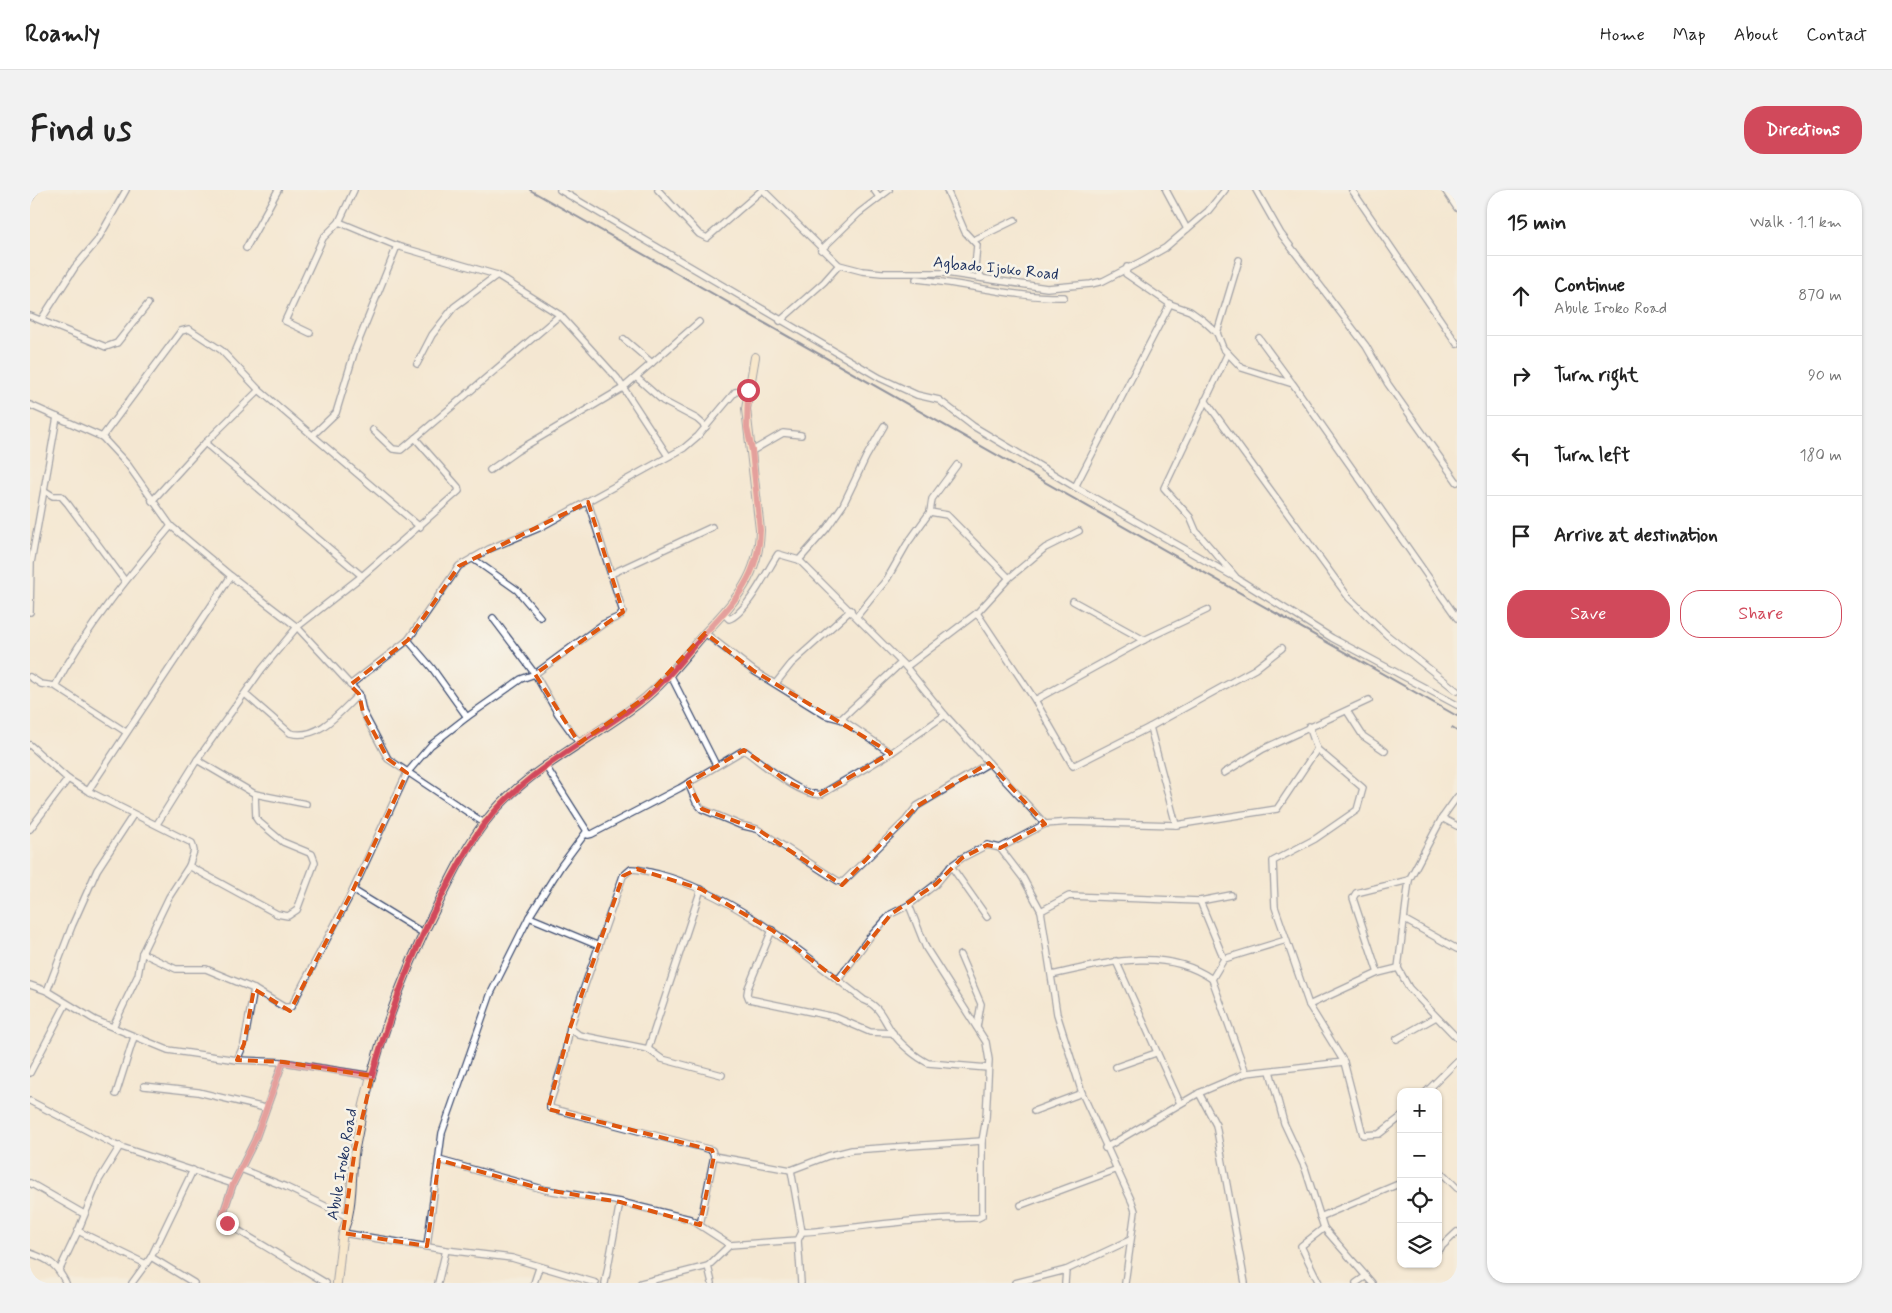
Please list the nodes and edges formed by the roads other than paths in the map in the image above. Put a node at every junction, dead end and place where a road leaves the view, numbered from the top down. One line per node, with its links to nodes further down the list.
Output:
1 (35, 190): 17 (street)
2 (126, 190): 37 (street)
3 (278, 190): 24 (street)
4 (354, 190): 20 (street)
5 (560, 190): 38 (street)
6 (658, 190): 7 (street)
7 (762, 190): 25 (street)
8 (874, 190): 16 (street)
9 (889, 190): 16 (street)
10 (947, 190): 22 (street)
11 (1166, 190): 21 (street)
12 (1225, 190): 21 (street, Agbado Ijoko Road)
13 (1256, 190): 69 (street)
14 (1352, 190): 44 (street)
15 (1445, 190): 18 (street)
16 (879, 197): 25 (street)
17 (30, 198)
18 (1457, 208)
19 (1015, 220): 22 (street)
20 (340, 222): 23 (street); 40 (street)
21 (1187, 229): 28 (street, Agbado Ijoko Road)
22 (974, 240): 30 (street)
23 (397, 246): 29 (street); 60 (street)
24 (246, 248)
25 (821, 250): 27 (street)
26 (1239, 260): 41 (street)
27 (839, 266): 30 (street, Agbado Ijoko Road); 38 (street)
28 (1127, 267): 30 (street, Agbado Ijoko Road); 34 (street)
29 (497, 275): 35 (street); 48 (street)
30 (982, 278)
31 (916, 279): 32 (street)
32 (1064, 297)
33 (148, 304): 37 (street)
34 (1170, 304): 41 (street); 70 (street)
35 (560, 315): 51 (street); 63 (street)
36 (30, 316): 37 (street)
37 (41, 320)
38 (780, 321): 70 (street)
39 (699, 322): 47 (street)
40 (310, 332)
41 (1217, 333): 45 (street)
42 (1259, 338): 50 (street)
43 (624, 339): 47 (street)
44 (1457, 344)
45 (1228, 353): 50 (street); 54 (street)
46 (755, 358): 53 (street, Abule Iroko Road)
47 (652, 363): 49 (street)
48 (417, 364)
49 (637, 378): 51 (street); 57 (street)
50 (1292, 384): 96 (street)
51 (623, 388): 66 (street); 68 (street)
52 (259, 390): 60 (street); 62 (street); 64 (street)
53 (748, 390): 57 (street); 65 (street, Abule Iroko Road)
54 (1205, 400): 85 (street); 109 (street)
55 (30, 405): 56 (street)
56 (57, 417): 62 (street); 71 (street)
57 (706, 426): 66 (street)
58 (884, 426): 80 (street)
59 (373, 430): 63 (street)
60 (313, 435): 76 (street)
61 (801, 435): 65 (street)
62 (102, 437): 72 (street)
63 (416, 438): 76 (street)
64 (205, 443): 72 (street); 83 (street)
65 (752, 451): 92 (street, Abule Iroko Road)
66 (668, 456): 73 (street)
67 (957, 465): 74 (street)
68 (490, 470)
69 (1457, 482)
70 (1075, 487): 85 (street)
71 (44, 491): 86 (street); 90 (street)
72 (152, 501): 75 (street)
73 (588, 502): 79 (street); 81 (street)
74 (930, 512): 84 (street); 93 (street)
75 (171, 526): 82 (street); 86 (street)
76 (420, 527): 83 (street)
77 (712, 527): 81 (street)
78 (1079, 531): 84 (street)
79 (472, 558): 94 (street); 99 (street)
80 (800, 560): 88 (street); 92 (street)
81 (611, 574): 103 (street)
82 (231, 576): 97 (street); 121 (street)
83 (362, 576): 97 (street)
84 (1009, 578): 91 (street)
85 (1238, 579): 114 (street)
86 (126, 581): 108 (street)
87 (1073, 601): 100 (street)
88 (850, 610): 93 (street); 106 (street)
89 (1207, 610): 100 (street)
90 (30, 612)
91 (977, 613): 102 (street); 112 (street)
92 (724, 614): 98 (street, Abule Iroko Road)
93 (857, 616): 102 (street)
94 (540, 617)
95 (493, 618): 103 (street)
96 (1457, 618)
97 (298, 627): 107 (street); 110 (street)
98 (705, 633): 104 (street, Abule Iroko Road); 106 (street)
99 (408, 640): 107 (street); 117 (street)
100 (1144, 640): 112 (street)
101 (1282, 648): 120 (street)
102 (904, 665): 116 (street); 118 (street)
103 (536, 674): 117 (street); 122 (street)
104 (670, 674): 122 (street, Abule Iroko Road); 130 (street)
105 (30, 677): 108 (street)
106 (776, 682): 118 (street)
107 (350, 685): 111 (street)
108 (55, 686): 121 (street)
109 (1457, 691)
110 (245, 694): 111 (street); 127 (street)
111 (359, 694): 131 (street)
112 (1035, 700): 120 (street)
113 (1368, 700): 115 (street)
114 (1457, 705)
115 (1347, 711): 119 (street); 125 (street)
116 (945, 716): 126 (street); 128 (street)
117 (467, 717): 131 (street)
118 (840, 719): 126 (street)
119 (1309, 726): 124 (street); 132 (street)
120 (1150, 727): 144 (street)
121 (126, 732): 135 (street)
122 (579, 743): 129 (street, Abule Iroko Road)
123 (30, 746): 133 (street)
124 (1317, 749): 144 (street); 163 (street)
125 (1385, 751)
126 (891, 752): 130 (street)
127 (197, 760): 136 (street); 142 (street)
128 (989, 763): 134 (street); 143 (street)
129 (545, 765): 141 (street, Abule Iroko Road); 147 (street)
130 (716, 765): 134 (street)
131 (406, 773): 141 (street); 153 (street)
132 (1224, 773)
133 (68, 779): 135 (street); 146 (street)
134 (688, 784): 147 (street)
135 (88, 791): 139 (street)
136 (255, 794): 138 (street); 149 (street)
137 (1457, 797): 140 (street)
138 (306, 804)
139 (133, 815): 142 (street); 177 (street)
140 (1442, 818): 145 (street); 151 (street)
141 (484, 823): 162 (street, Abule Iroko Road)
142 (158, 824): 149 (street)
143 (1045, 824): 144 (street); 148 (street)
144 (1176, 825)
145 (1457, 826)
146 (30, 829)
147 (587, 831): 158 (street)
148 (1000, 848): 150 (street); 157 (street)
149 (189, 866): 166 (street)
150 (951, 866): 156 (street); 159 (street)
151 (1409, 880): 160 (street); 171 (street)
152 (701, 889): 161 (street); 164 (street); 188 (street)
153 (353, 890): 162 (street); 176 (street)
154 (1231, 895): 155 (street)
155 (1200, 901): 157 (street); 168 (street)
156 (909, 905): 174 (street); 182 (street)
157 (1041, 911): 172 (street)
158 (529, 917): 164 (street); 215 (street)
159 (987, 917)
160 (1406, 920): 165 (street); 170 (street)
161 (772, 930): 174 (street); 184 (street)
162 (423, 933): 200 (street, Abule Iroko Road)
163 (1286, 940): 168 (street); 179 (street)
164 (599, 946): 183 (street)
165 (1457, 949)
166 (142, 953): 176 (street); 181 (street)
167 (960, 955): 182 (street)
168 (1224, 959): 173 (street)
169 (1116, 961): 172 (street); 173 (street); 189 (street)
170 (1398, 968): 171 (street); 180 (street)
171 (1378, 973): 179 (street)
172 (1052, 975): 203 (street)
173 (1212, 979): 198 (street)
174 (838, 980): 184 (street)
175 (30, 985): 177 (street)
176 (254, 989): 190 (street)
177 (47, 992): 178 (street)
178 (66, 1004): 181 (street); 197 (street)
179 (1309, 1005): 193 (street)
180 (1436, 1017): 186 (street); 187 (street)
181 (113, 1027): 185 (street)
182 (978, 1027): 195 (street)
183 (570, 1028): 188 (street); 214 (street)
184 (892, 1033): 195 (street)
185 (134, 1037): 190 (street); 205 (street)
186 (1397, 1038)
187 (1457, 1038)
188 (648, 1049): 199 (street)
189 (1156, 1053): 194 (street); 207 (street)
190 (237, 1060): 192 (street)
191 (1457, 1061): 202 (street)
192 (283, 1062): 200 (street); 208 (street)
193 (1344, 1062): 196 (street); 210 (street)
194 (1116, 1067)
195 (988, 1068): 211 (street)
196 (1270, 1071): 198 (street); 229 (street)
197 (30, 1072)
198 (1246, 1073): 204 (street)
199 (722, 1075)
200 (372, 1076): 228 (street, Abule Iroko Road)
201 (144, 1086): 208 (street)
202 (1430, 1088)
203 (1082, 1093): 209 (street); 213 (street)
204 (1199, 1093): 207 (street); 265 (street)
205 (116, 1094)
206 (30, 1101): 212 (street)
207 (1180, 1103): 213 (street)
208 (265, 1108): 217 (street)
209 (1034, 1111)
210 (1397, 1120)
211 (982, 1141): 218 (street); 234 (street)
212 (120, 1146): 216 (street); 227 (street)
213 (1105, 1148): 219 (street)
214 (714, 1156): 218 (street); 230 (street)
215 (439, 1160): 225 (street); 239 (street)
216 (193, 1170): 222 (street); 243 (street)
217 (241, 1170): 222 (street); 228 (street)
218 (791, 1170): 234 (street)
219 (1115, 1170): 226 (street); 237 (street)
220 (1442, 1173): 224 (street)
221 (30, 1184): 227 (street)
222 (233, 1184): 253 (street)
223 (1397, 1185): 229 (street)
224 (1457, 1188)
225 (620, 1202): 230 (street); 258 (street)
226 (1021, 1205)
227 (84, 1214): 232 (street)
228 (348, 1217): 233 (street, Abule Iroko Road)
229 (1320, 1217): 231 (street)
230 (700, 1225): 238 (street)
231 (1324, 1228): 249 (street); 266 (street)
232 (78, 1231): 244 (street); 247 (street)
233 (343, 1232): 239 (street); 254 (street, Abule Iroko Road)
234 (802, 1232): 236 (street)
235 (1457, 1232): 240 (street)
236 (798, 1240): 238 (street); 261 (street)
237 (1130, 1240): 248 (street); 264 (street)
238 (730, 1245): 245 (street)
239 (427, 1246): 241 (street)
240 (1442, 1246)
241 (446, 1250): 246 (street); 255 (street)
242 (30, 1254): 247 (street)
243 (151, 1257): 244 (street); 252 (street)
244 (146, 1264): 251 (street)
245 (708, 1266): 259 (street); 260 (street)
246 (539, 1268): 256 (street); 257 (street)
247 (60, 1269): 250 (street)
248 (1066, 1270): 262 (street); 263 (street)
249 (1366, 1276): 267 (street); 268 (street)
250 (66, 1283)
251 (132, 1283)
252 (194, 1283)
253 (326, 1283)
254 (338, 1283)
255 (438, 1283)
256 (534, 1283)
257 (596, 1283)
258 (605, 1283)
259 (641, 1283)
260 (712, 1283)
261 (801, 1283)
262 (1016, 1283)
263 (1066, 1283)
264 (1125, 1283)
265 (1245, 1283)
266 (1319, 1283)
267 (1356, 1283)
268 (1372, 1283)

